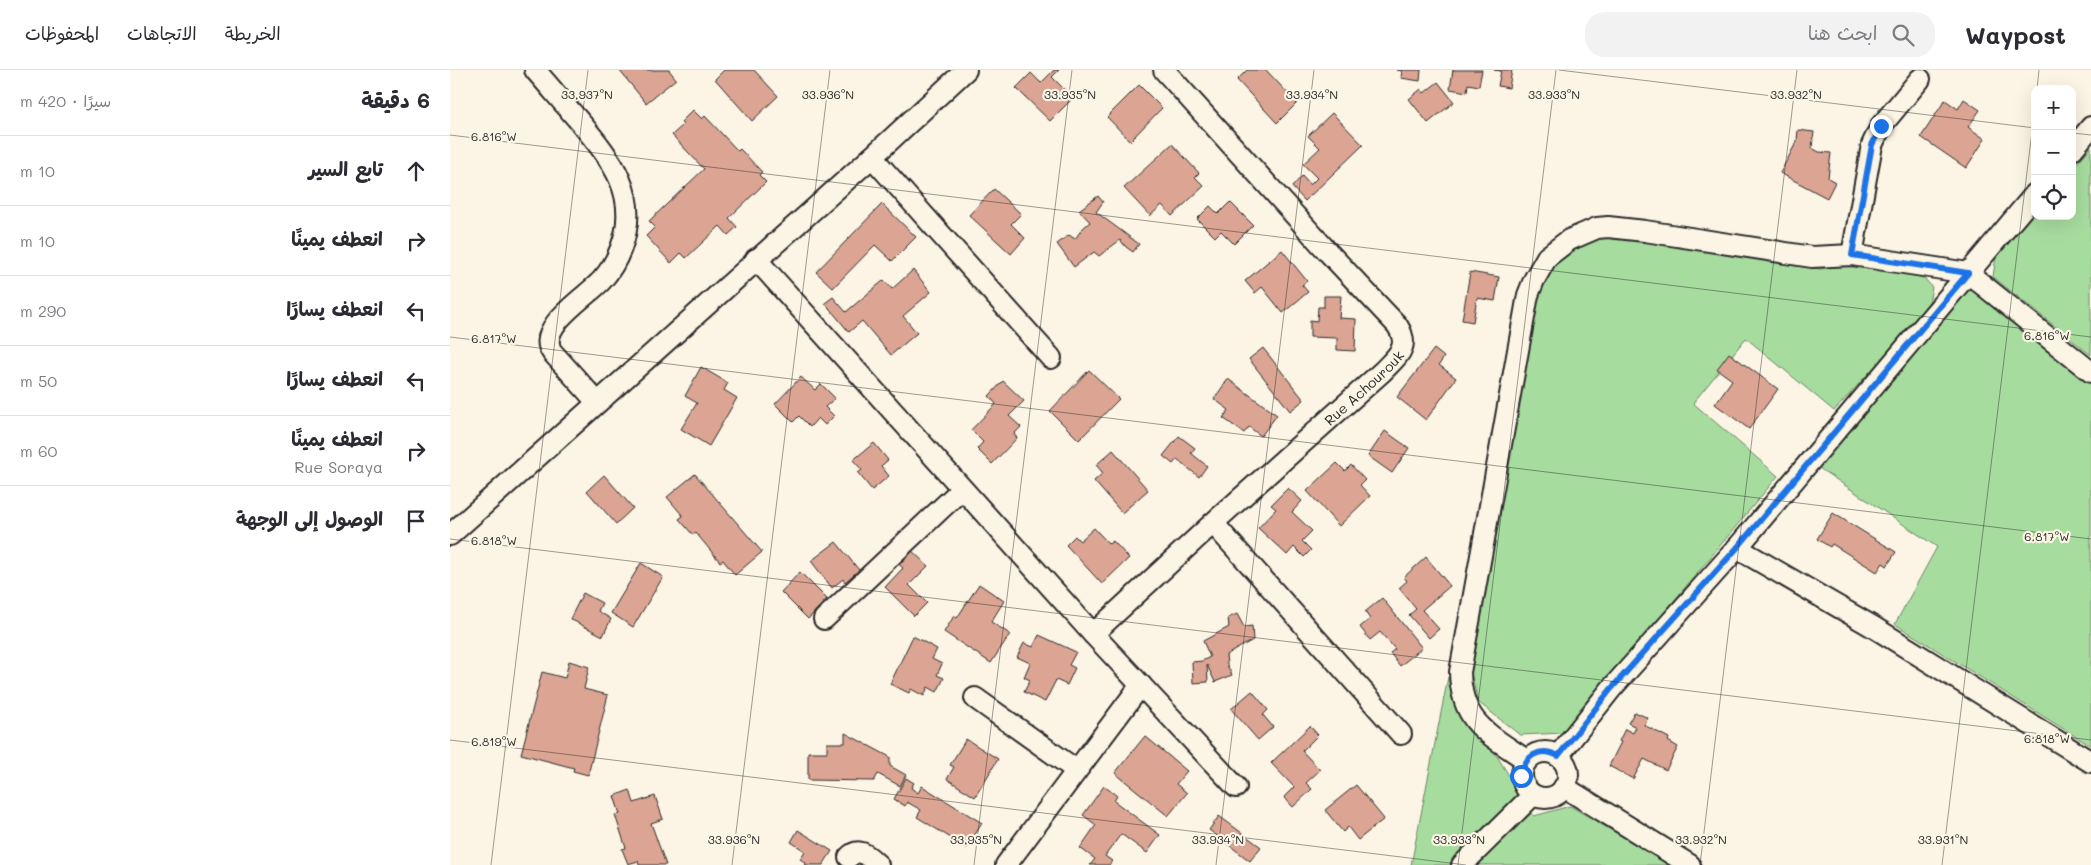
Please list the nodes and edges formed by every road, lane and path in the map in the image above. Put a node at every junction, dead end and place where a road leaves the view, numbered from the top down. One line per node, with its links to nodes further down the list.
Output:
1 (535, 70): 14 (street)
2 (966, 70): 7 (street)
3 (1164, 70): 16 (street, Rue Achourouk)
4 (1920, 79): 9 (street)
5 (2091, 127): 6 (street)
6 (2076, 145)
7 (872, 157): 10 (street); 12 (street)
8 (2031, 199): 11 (street)
9 (1852, 255): 11 (street); 25 (street)
10 (756, 259): 14 (street); 15 (street)
11 (1968, 273): 13 (street); 18 (street)
12 (1051, 358)
13 (2091, 372)
14 (597, 402): 17 (street)
15 (962, 489): 19 (street); 20 (street)
16 (1213, 522): 20 (street, Rue Achourouk); 23 (street)
17 (450, 535)
18 (1737, 548): 24 (street); 26 (street)
19 (824, 619)
20 (1093, 634): 21 (street)
21 (1141, 685): 27 (street); 28 (street)
22 (975, 698): 27 (street)
23 (1401, 734)
24 (1558, 756): 25 (street); 29 (street)
25 (1526, 760): 30 (street)
26 (2091, 762)
27 (1076, 770): 33 (street)
28 (1236, 787)
29 (1564, 787): 30 (street); 35 (street)
30 (1533, 795): 34 (street)
31 (849, 857): 32 (street)
32 (878, 865)
33 (1006, 865)
34 (1462, 865)
35 (1690, 865)

